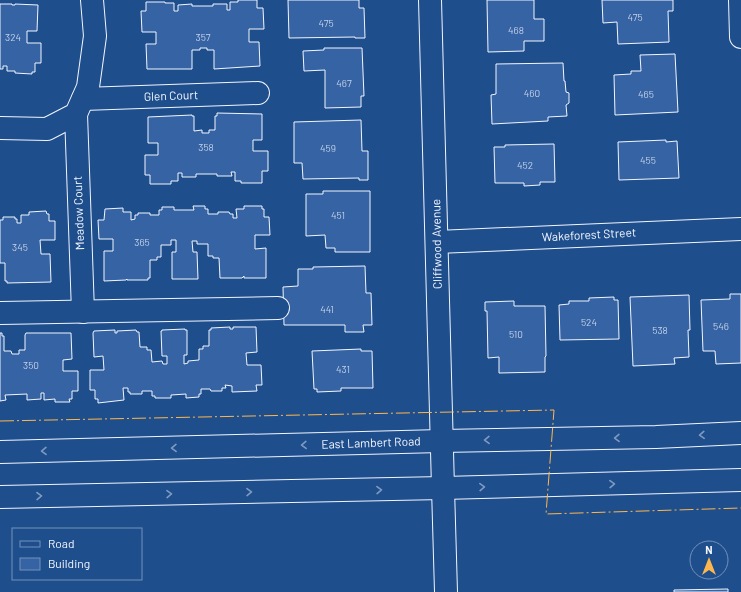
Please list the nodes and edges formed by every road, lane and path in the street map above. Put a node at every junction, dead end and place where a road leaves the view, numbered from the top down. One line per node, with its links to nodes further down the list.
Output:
1 (92, 0): 6 (street, Meadow Court)
2 (430, 0): 9 (street, Cliffwood Avenue)
3 (740, 0): 4 (street)
4 (741, 37)
5 (258, 94): 6 (street, Glen Court)
6 (80, 106): 7 (street); 11 (street, Meadow Court)
7 (0, 128)
8 (741, 229): 9 (street, Wakeforest Street)
9 (437, 242): 14 (street, Cliffwood Avenue)
10 (278, 308): 11 (street)
11 (83, 312): 12 (street)
12 (0, 314)
13 (741, 433): 14 (street, East Lambert Road, one-way to 14)
14 (441, 441): 15 (street, East Lambert Road, one-way to 15); 17 (street, Cliffwood Avenue)
15 (0, 452)
16 (741, 480): 17 (street, one-way to 16)
17 (443, 488): 18 (street, one-way to 17); 19 (street, Cliffwood Avenue)
18 (0, 497)
19 (446, 592)

